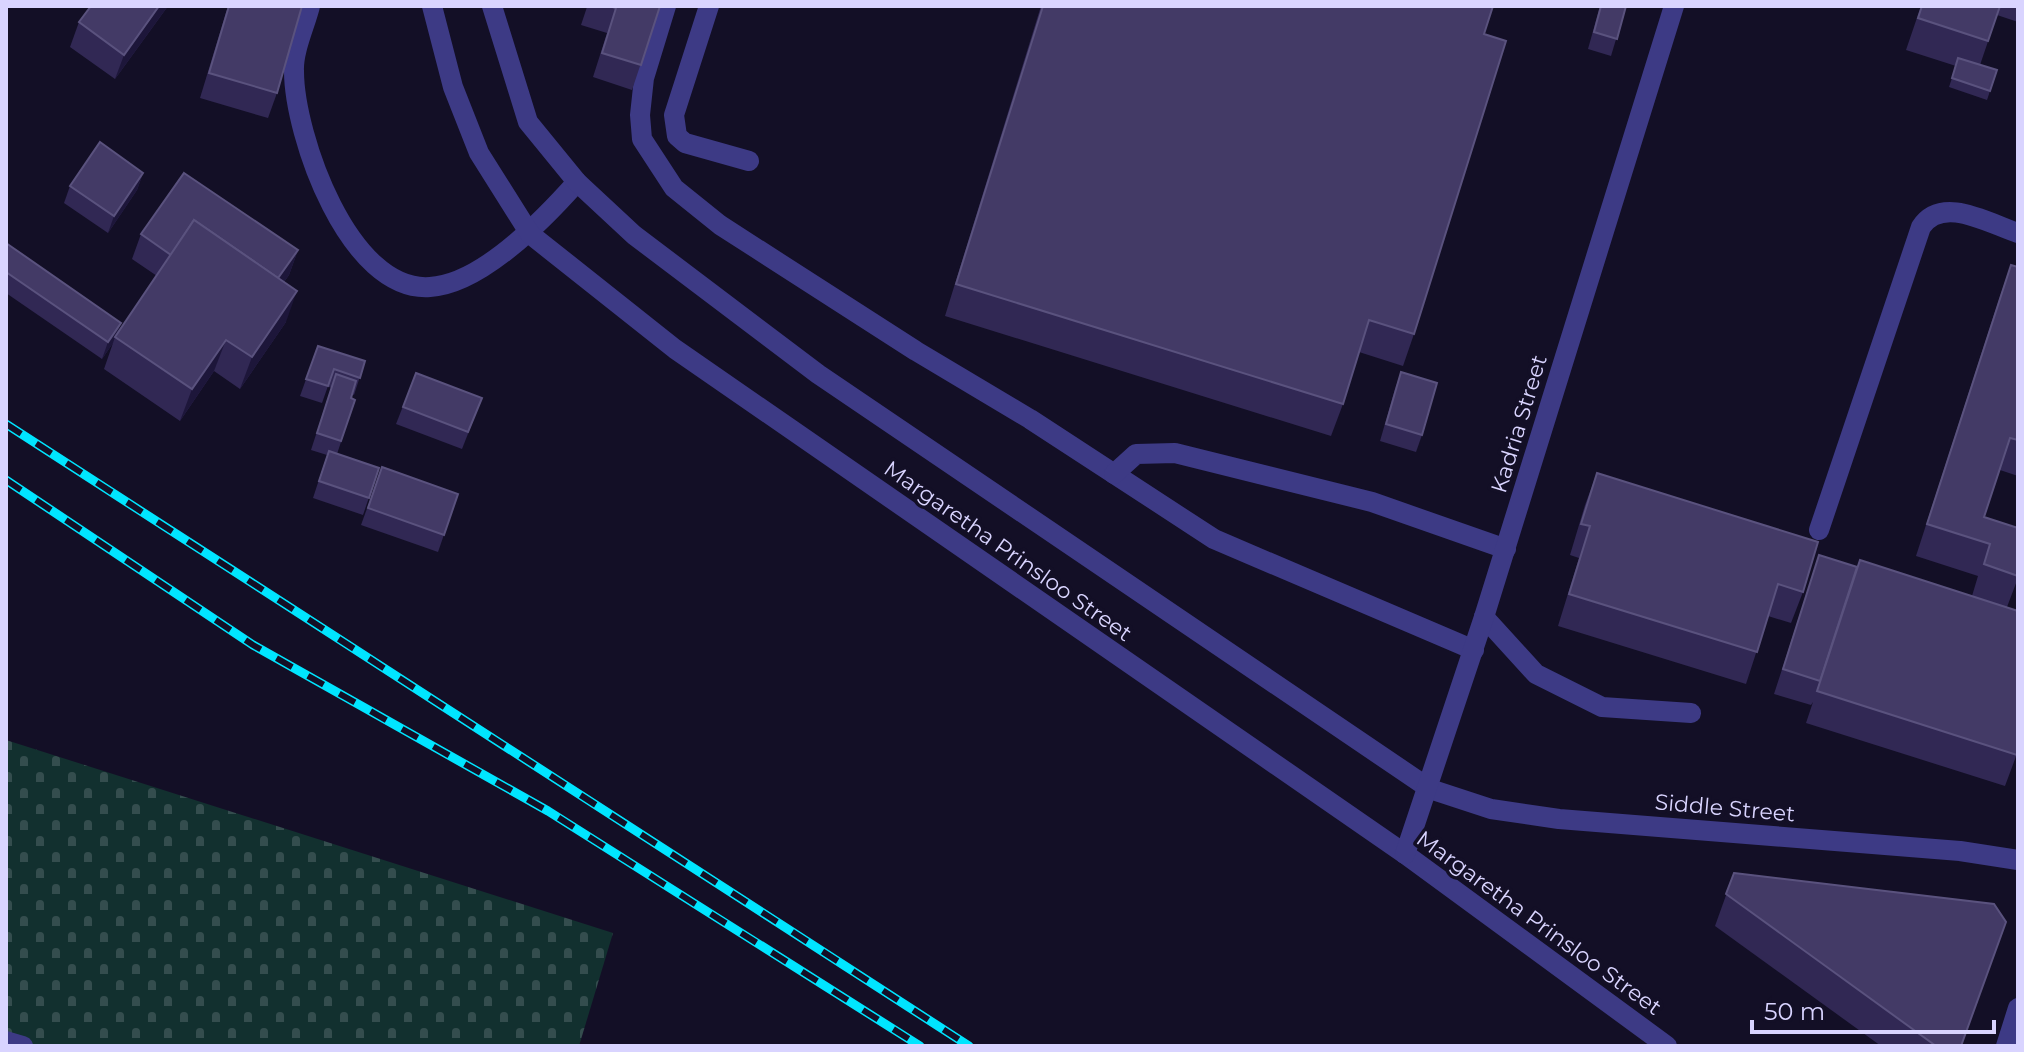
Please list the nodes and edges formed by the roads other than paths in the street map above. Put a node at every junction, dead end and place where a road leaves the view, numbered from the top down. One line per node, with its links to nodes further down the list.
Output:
1 (310, 6): 10 (street)
2 (432, 6): 10 (street, Margaretha Prinsloo Street)
3 (492, 6): 8 (street, Margaretha Prinsloo Street)
4 (666, 6): 11 (street)
5 (709, 6): 7 (street)
6 (1674, 6): 13 (street, Kadria Street)
7 (749, 161)
8 (577, 182): 10 (street); 17 (street, Margaretha Prinsloo Street)
9 (2018, 233): 12 (street)
10 (530, 234): 18 (street, Margaretha Prinsloo Street)
11 (1114, 474): 13 (street); 15 (street)
12 (1819, 530)
13 (1506, 549): 14 (street, Kadria Street)
14 (1484, 617): 15 (street, Kadria Street); 16 (street)
15 (1474, 650): 17 (street, Kadria Street)
16 (1691, 713)
17 (1430, 789): 18 (street, Kadria Street); 19 (street, Siddle Street)
18 (1405, 854): 23 (street, Margaretha Prinsloo Street)
19 (2018, 860)
20 (2018, 1008): 24 (street)
21 (6, 1041): 22 (street)
22 (23, 1046)
23 (1667, 1046)
24 (2006, 1046)

